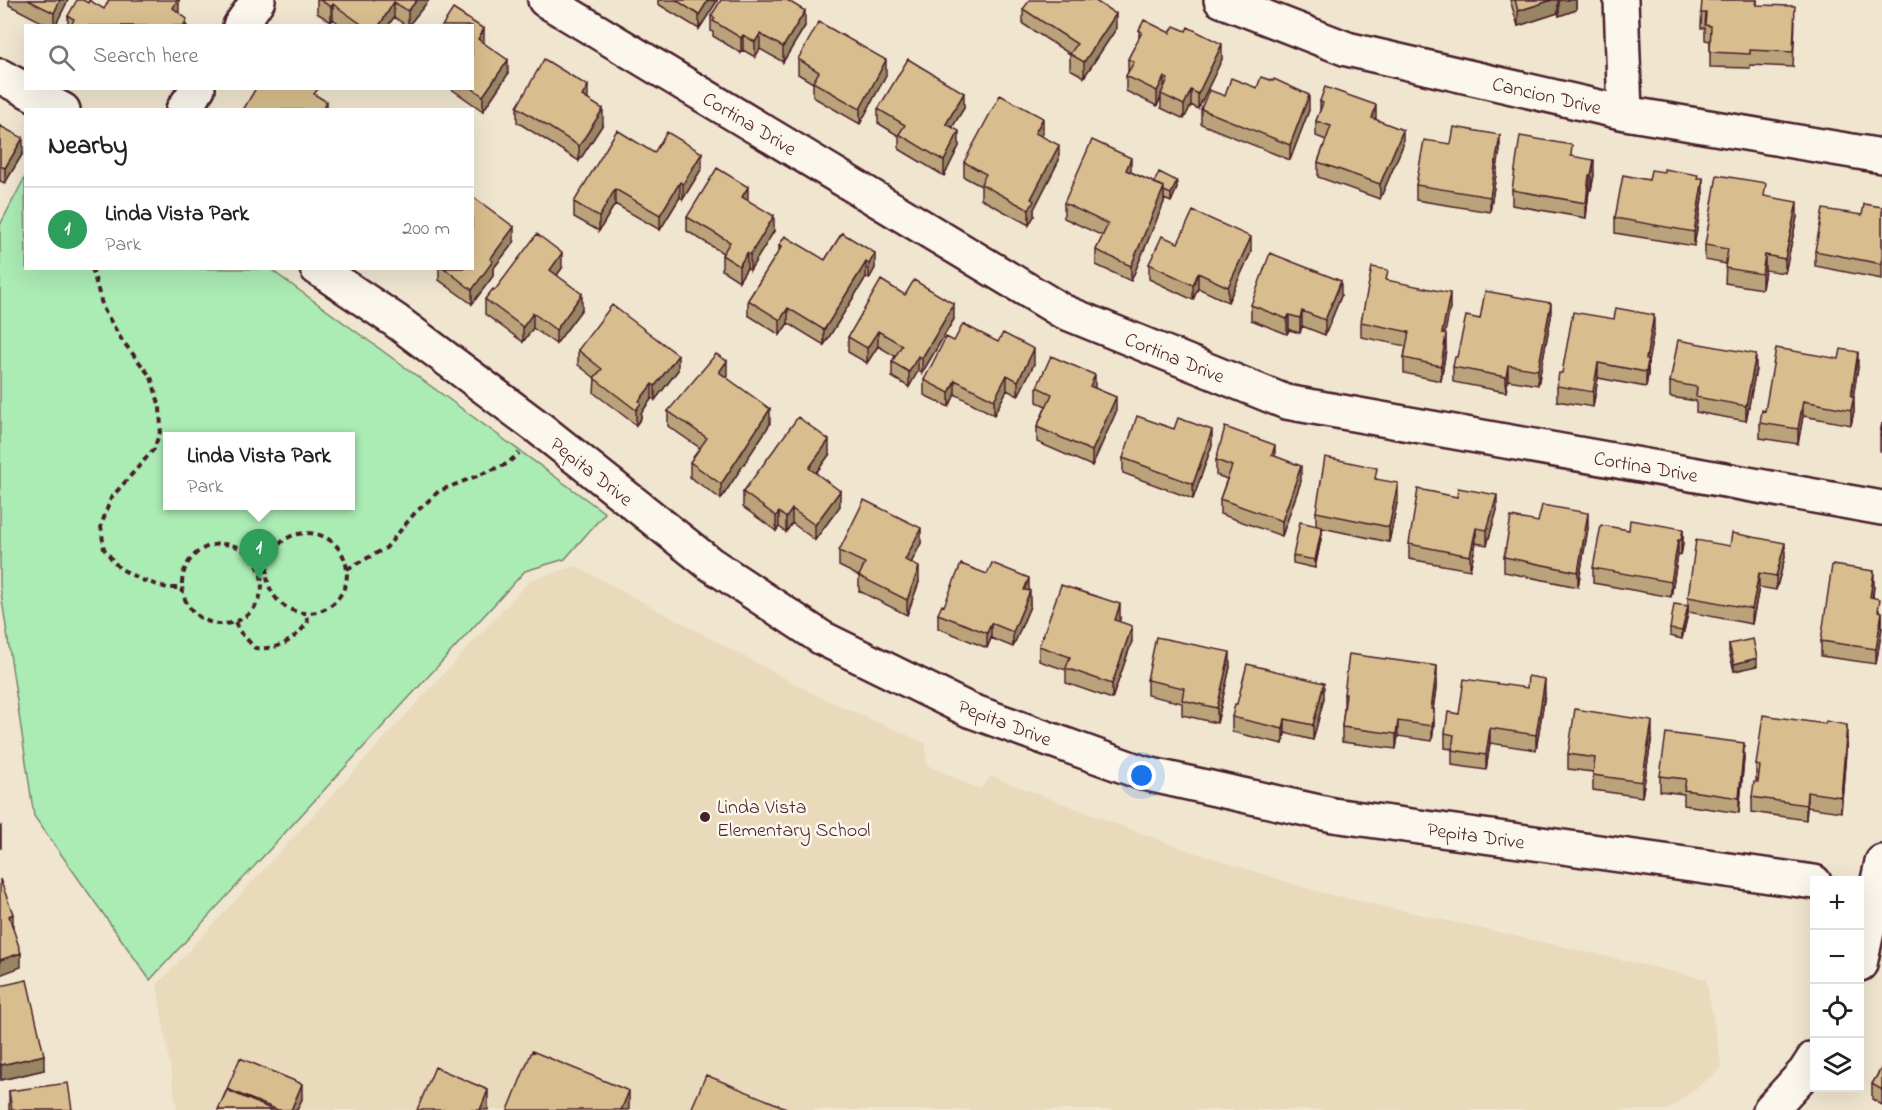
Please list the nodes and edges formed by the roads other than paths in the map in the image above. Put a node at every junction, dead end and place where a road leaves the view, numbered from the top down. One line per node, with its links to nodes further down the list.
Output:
1 (258, 0): 5 (street)
2 (545, 0): 15 (street, Cortina Drive)
3 (1221, 0): 12 (street, Cancion Drive)
4 (1621, 0): 12 (street)
5 (241, 24)
6 (0, 76): 7 (street)
7 (24, 89)
8 (26, 90): 10 (street)
9 (197, 90): 11 (street)
10 (59, 108)
11 (184, 108)
12 (1625, 113): 13 (street, Cancion Drive)
13 (1882, 156)
14 (320, 270): 17 (street, Pepita Drive)
15 (1882, 508)
16 (1872, 880): 18 (street)
17 (1810, 881)
18 (1864, 935)
19 (1810, 1065): 20 (street)
20 (1770, 1110)

